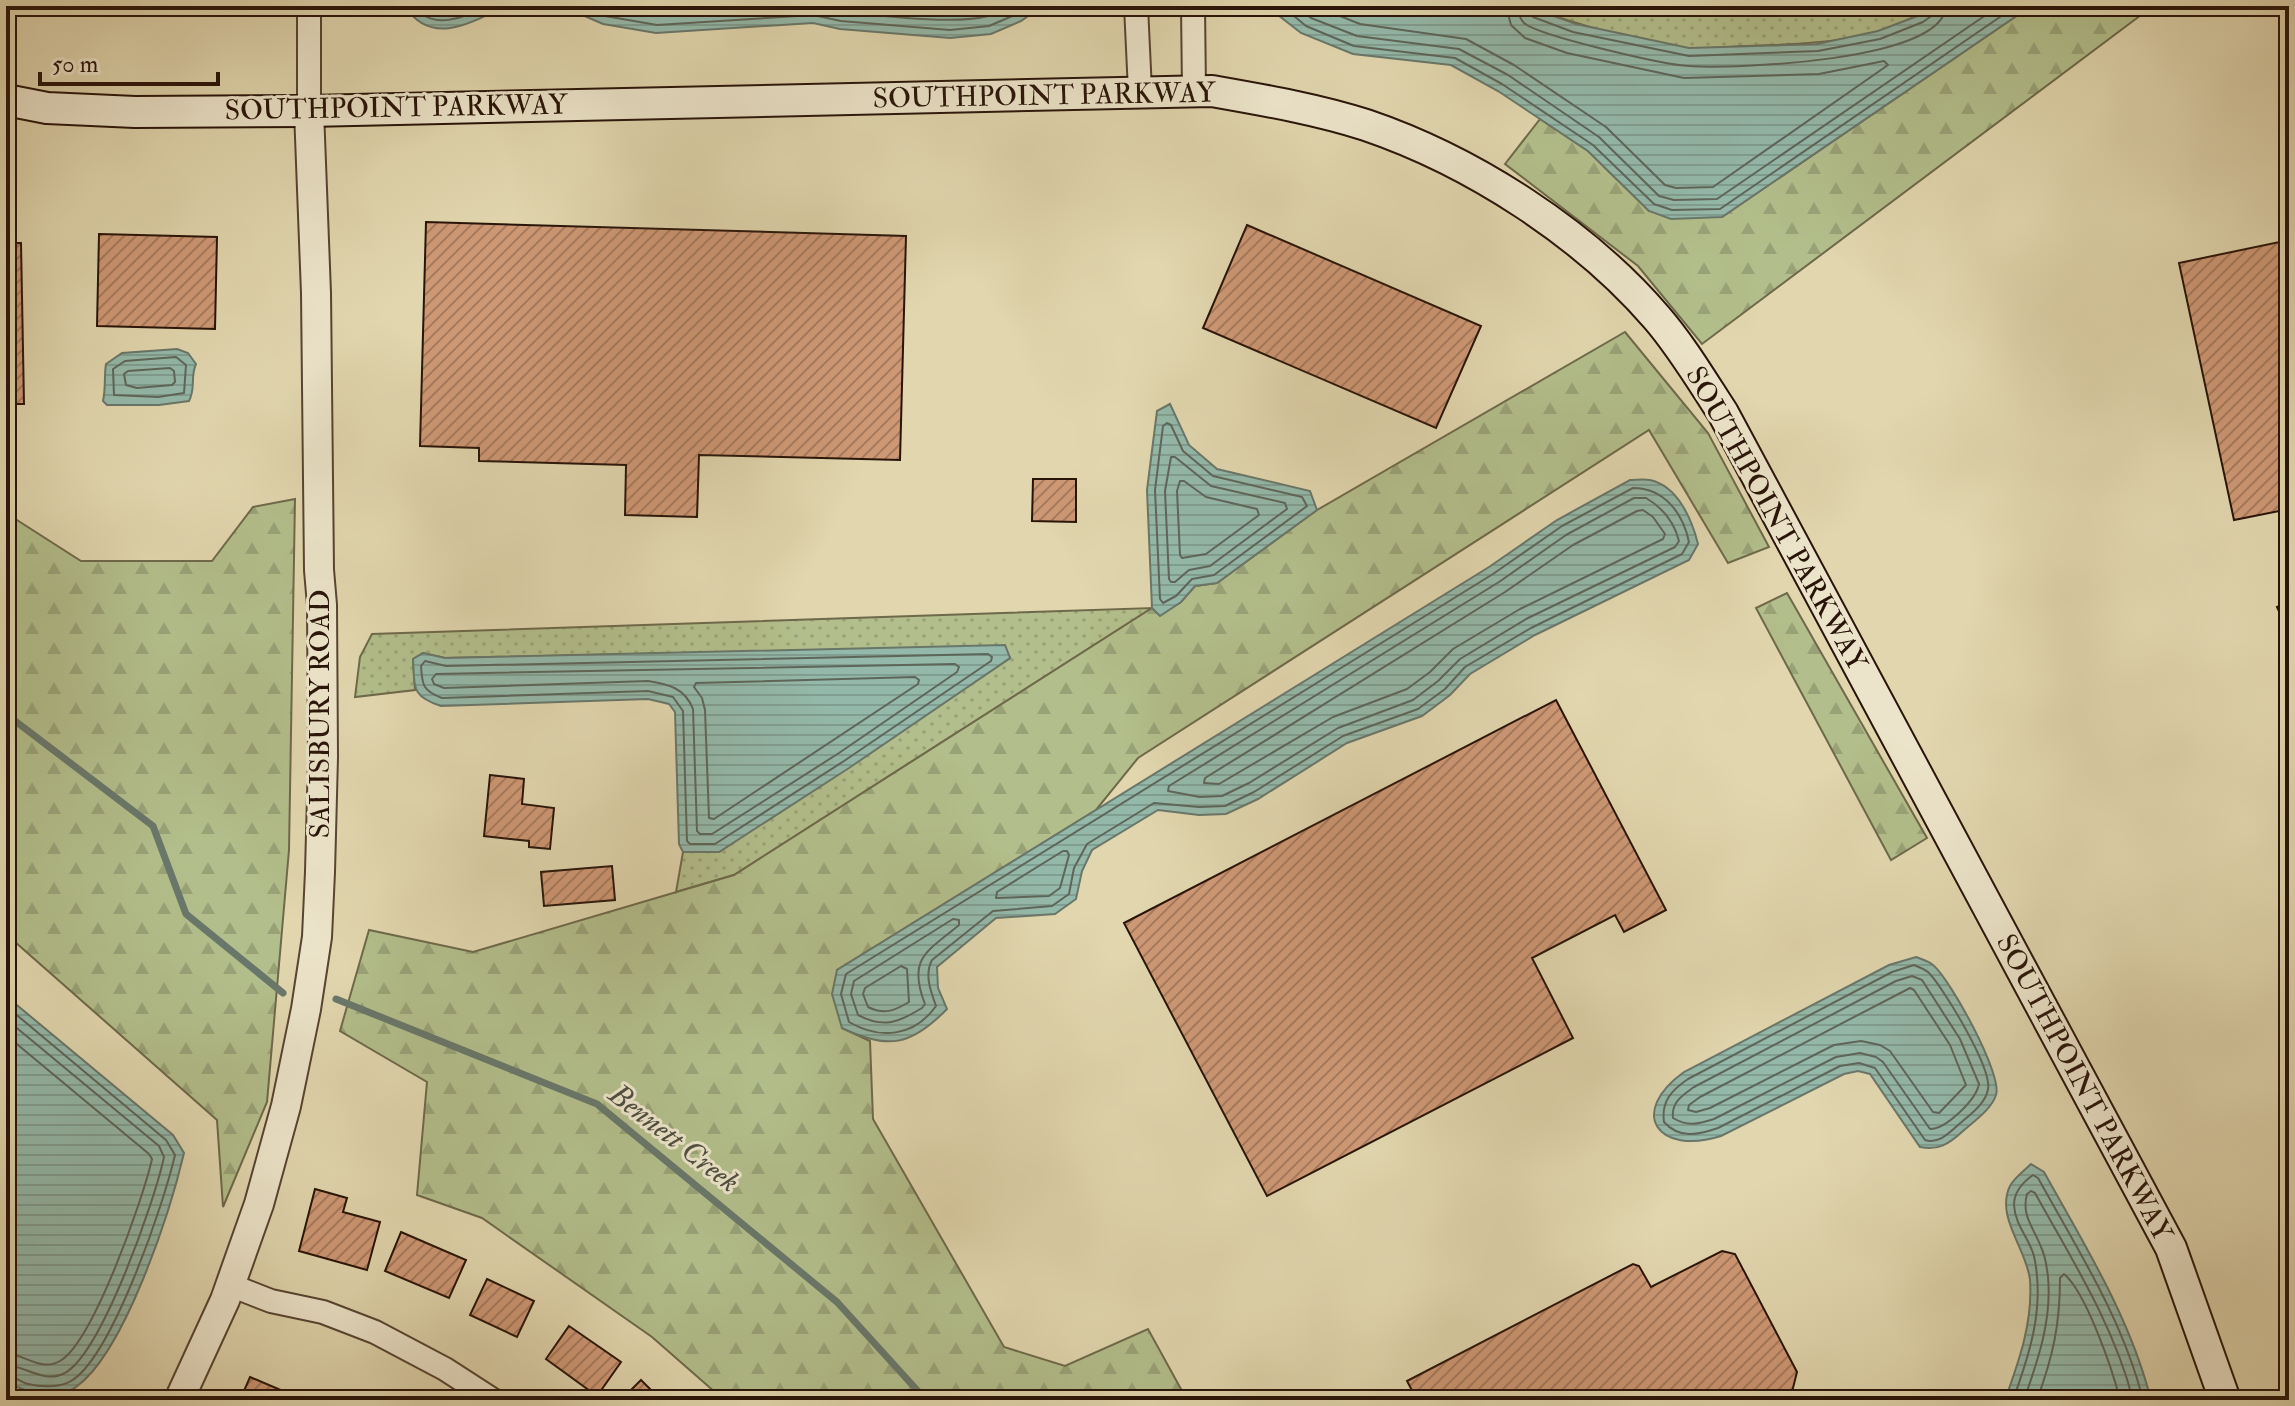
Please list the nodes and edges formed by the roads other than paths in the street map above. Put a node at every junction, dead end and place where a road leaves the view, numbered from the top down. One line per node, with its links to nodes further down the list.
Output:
1 (309, 6): 7 (street, SALISBURY ROAD)
2 (1136, 6): 4 (street)
3 (1193, 6): 5 (street)
4 (1140, 91): 5 (main road, SOUTHPOINT PARKWAY); 7 (main road, SOUTHPOINT PARKWAY)
5 (1194, 91): 11 (main road, SOUTHPOINT PARKWAY)
6 (6, 100): 7 (main road, SOUTHPOINT PARKWAY)
7 (309, 111): 8 (street, SALISBURY ROAD)
8 (230, 1285): 9 (street, SALISBURY ROAD); 10 (street)
9 (179, 1400)
10 (493, 1400)
11 (2225, 1400)

